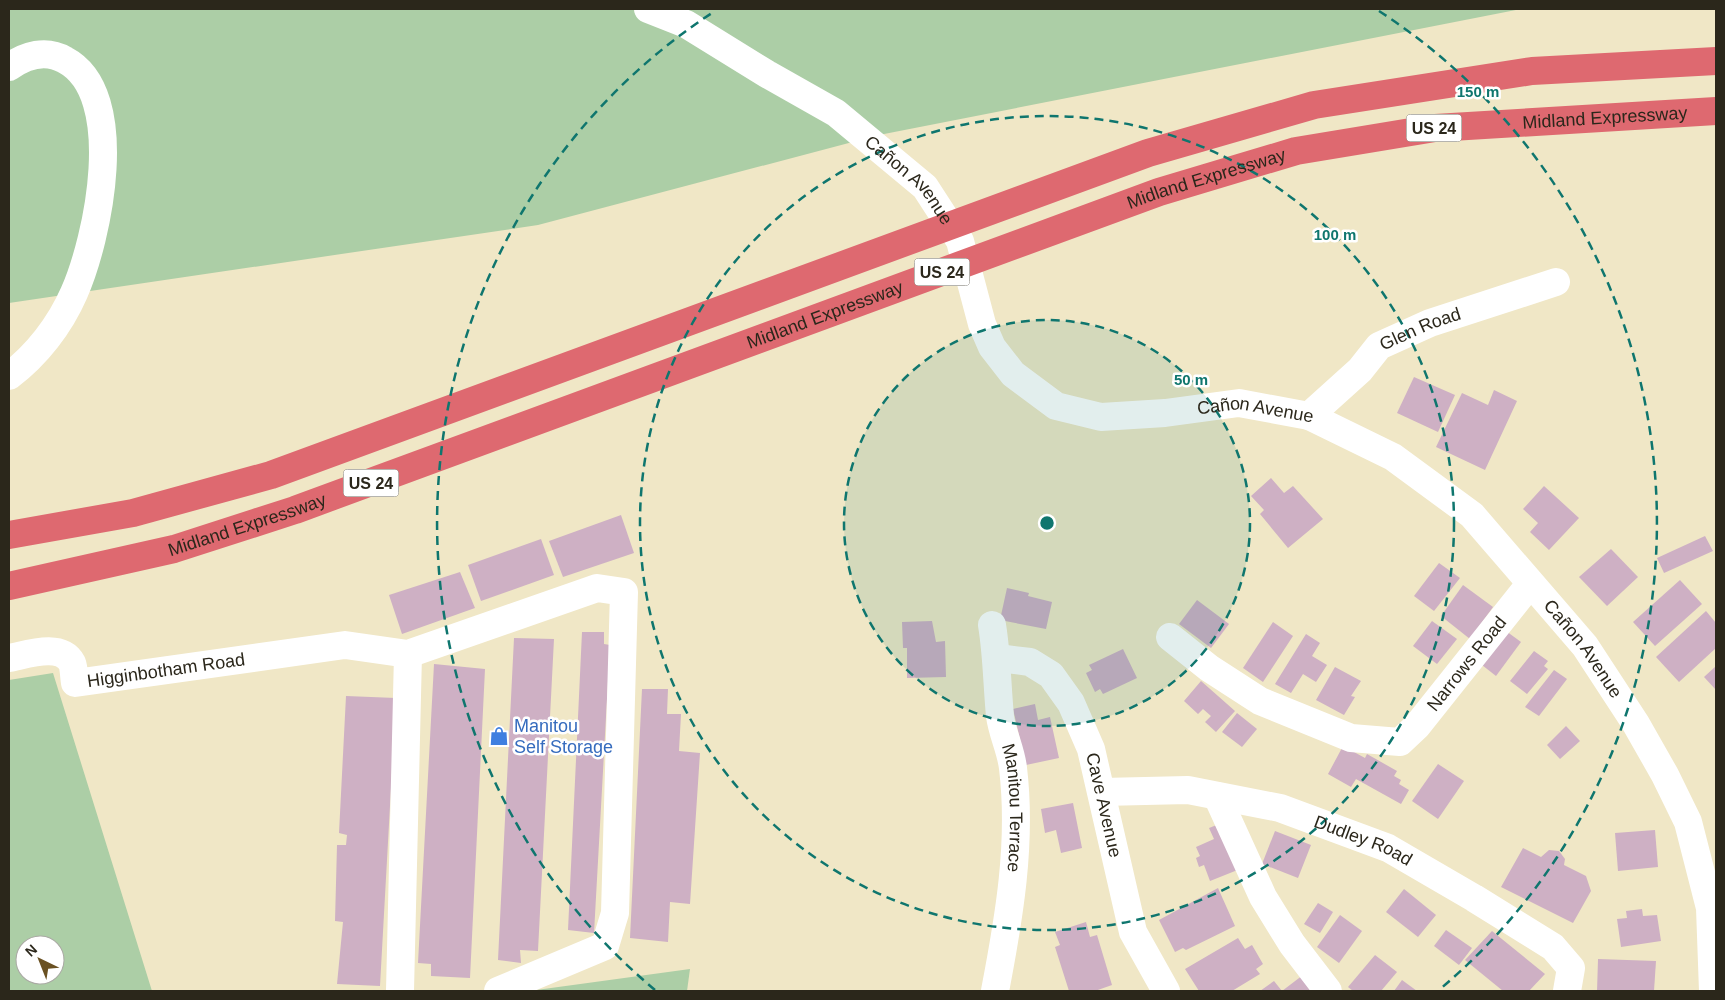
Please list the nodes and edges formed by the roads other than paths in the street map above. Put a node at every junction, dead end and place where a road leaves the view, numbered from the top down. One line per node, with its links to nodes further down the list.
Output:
1 (648, 9): 7 (street, Cañon Avenue)
2 (1716, 61): 8 (highway, US 24)
3 (9, 67): 6 (street)
4 (1716, 111): 10 (highway, Midland Expressway / US 24)
5 (1556, 282): 7 (street, Glen Road)
6 (9, 376)
7 (1309, 416): 9 (street, Cañon Avenue)
8 (9, 535)
9 (1530, 584): 12 (street, Narrows Road); 24 (street, Cañon Avenue)
10 (9, 586)
11 (992, 625): 15 (street, Manitou Terrace)
12 (1170, 637)
13 (408, 654): 14 (street, Higginbotham Road); 18 (street); 19 (street)
14 (9, 658)
15 (998, 658): 16 (street, Cave Avenue); 20 (street, Manitou Terrace)
16 (1102, 792): 17 (street, Dudley Road); 21 (street, Cave Avenue)
17 (1217, 796): 22 (street); 23 (street, Dudley Road)
18 (400, 991)
19 (498, 991)
20 (995, 991)
21 (1166, 991)
22 (1328, 991)
23 (1567, 991)
24 (1713, 991)

